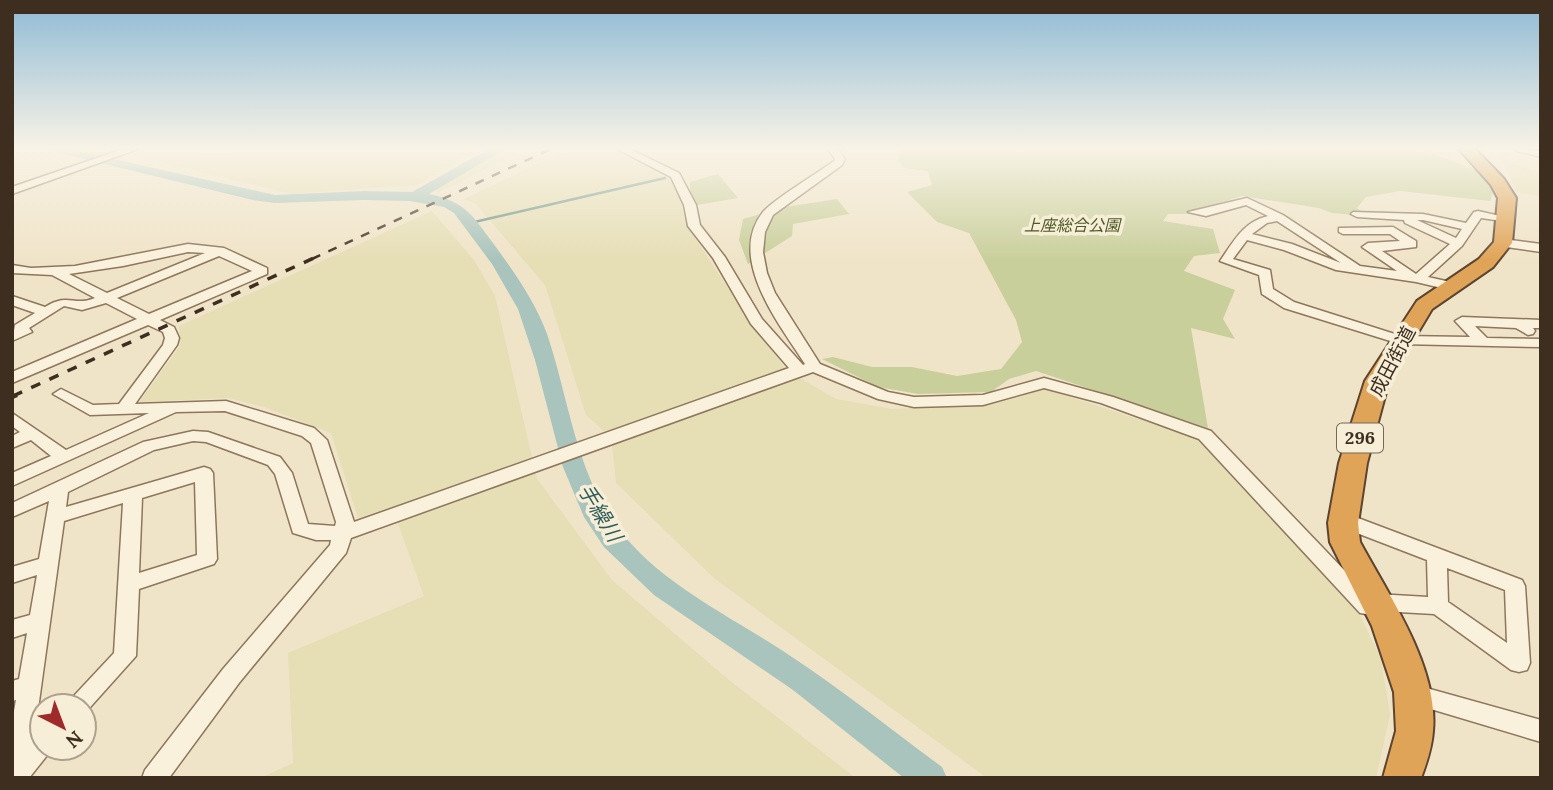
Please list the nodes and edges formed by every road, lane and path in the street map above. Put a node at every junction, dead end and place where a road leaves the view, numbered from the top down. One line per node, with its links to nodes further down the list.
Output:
1 (680, 186): 30 (street)
2 (806, 186): 30 (street)
3 (1500, 186): 9 (highway)
4 (1194, 212): 6 (street)
5 (1357, 214): 7 (street)
6 (1279, 217): 10 (street); 16 (street)
7 (1404, 218): 8 (street); 11 (street)
8 (1469, 227): 9 (street); 11 (street)
9 (1504, 231): 13 (street); 19 (highway, 成田街道 / 296)
10 (1243, 235): 16 (street); 27 (street)
11 (1458, 243): 18 (street)
12 (1371, 248): 18 (street)
13 (1541, 248)
14 (221, 251): 17 (street); 20 (street); 23 (street)
15 (12, 269): 17 (street)
16 (1362, 271): 18 (street)
17 (55, 272): 20 (street)
18 (1418, 278): 19 (street)
19 (1451, 286): 27 (highway, 成田街道 / 296)
20 (107, 297): 22 (street); 23 (street)
21 (12, 300): 22 (street)
22 (47, 312): 26 (street)
23 (150, 319): 31 (street); 34 (street)
24 (1520, 324): 25 (street); 28 (street); 29 (street)
25 (1541, 324)
26 (12, 337)
27 (1400, 340): 28 (street); 44 (highway, 成田街道 / 296)
28 (1483, 342): 29 (street)
29 (1541, 342)
30 (806, 369): 45 (street); 50 (street)
31 (12, 377)
32 (61, 394): 34 (street)
33 (179, 406): 34 (street); 38 (street); 45 (street)
34 (125, 407)
35 (12, 418): 36 (street)
36 (32, 433): 37 (street); 38 (street)
37 (12, 443)
38 (64, 457): 39 (street)
39 (12, 480)
40 (60, 488): 42 (street); 43 (street); 45 (street)
41 (133, 494): 43 (street); 49 (street); 49 (street)
42 (12, 511)
43 (56, 517): 47 (street)
44 (1343, 520): 46 (street); 50 (highway, 成田街道 / 296)
45 (344, 533): 60 (street)
46 (1437, 556): 51 (street); 51 (street)
47 (48, 564): 48 (street); 52 (street)
48 (12, 575)
49 (127, 585): 55 (street)
50 (1377, 605): 51 (street); 56 (highway, 成田街道 / 296)
51 (1438, 607)
52 (40, 620): 53 (street); 54 (street)
53 (12, 629)
54 (21, 688): 59 (street)
55 (92, 692)
56 (1412, 694): 57 (street); 61 (highway, 成田街道 / 296)
57 (1541, 730)
58 (28, 762): 59 (street)
59 (15, 776)
60 (154, 778)
61 (1402, 778)

